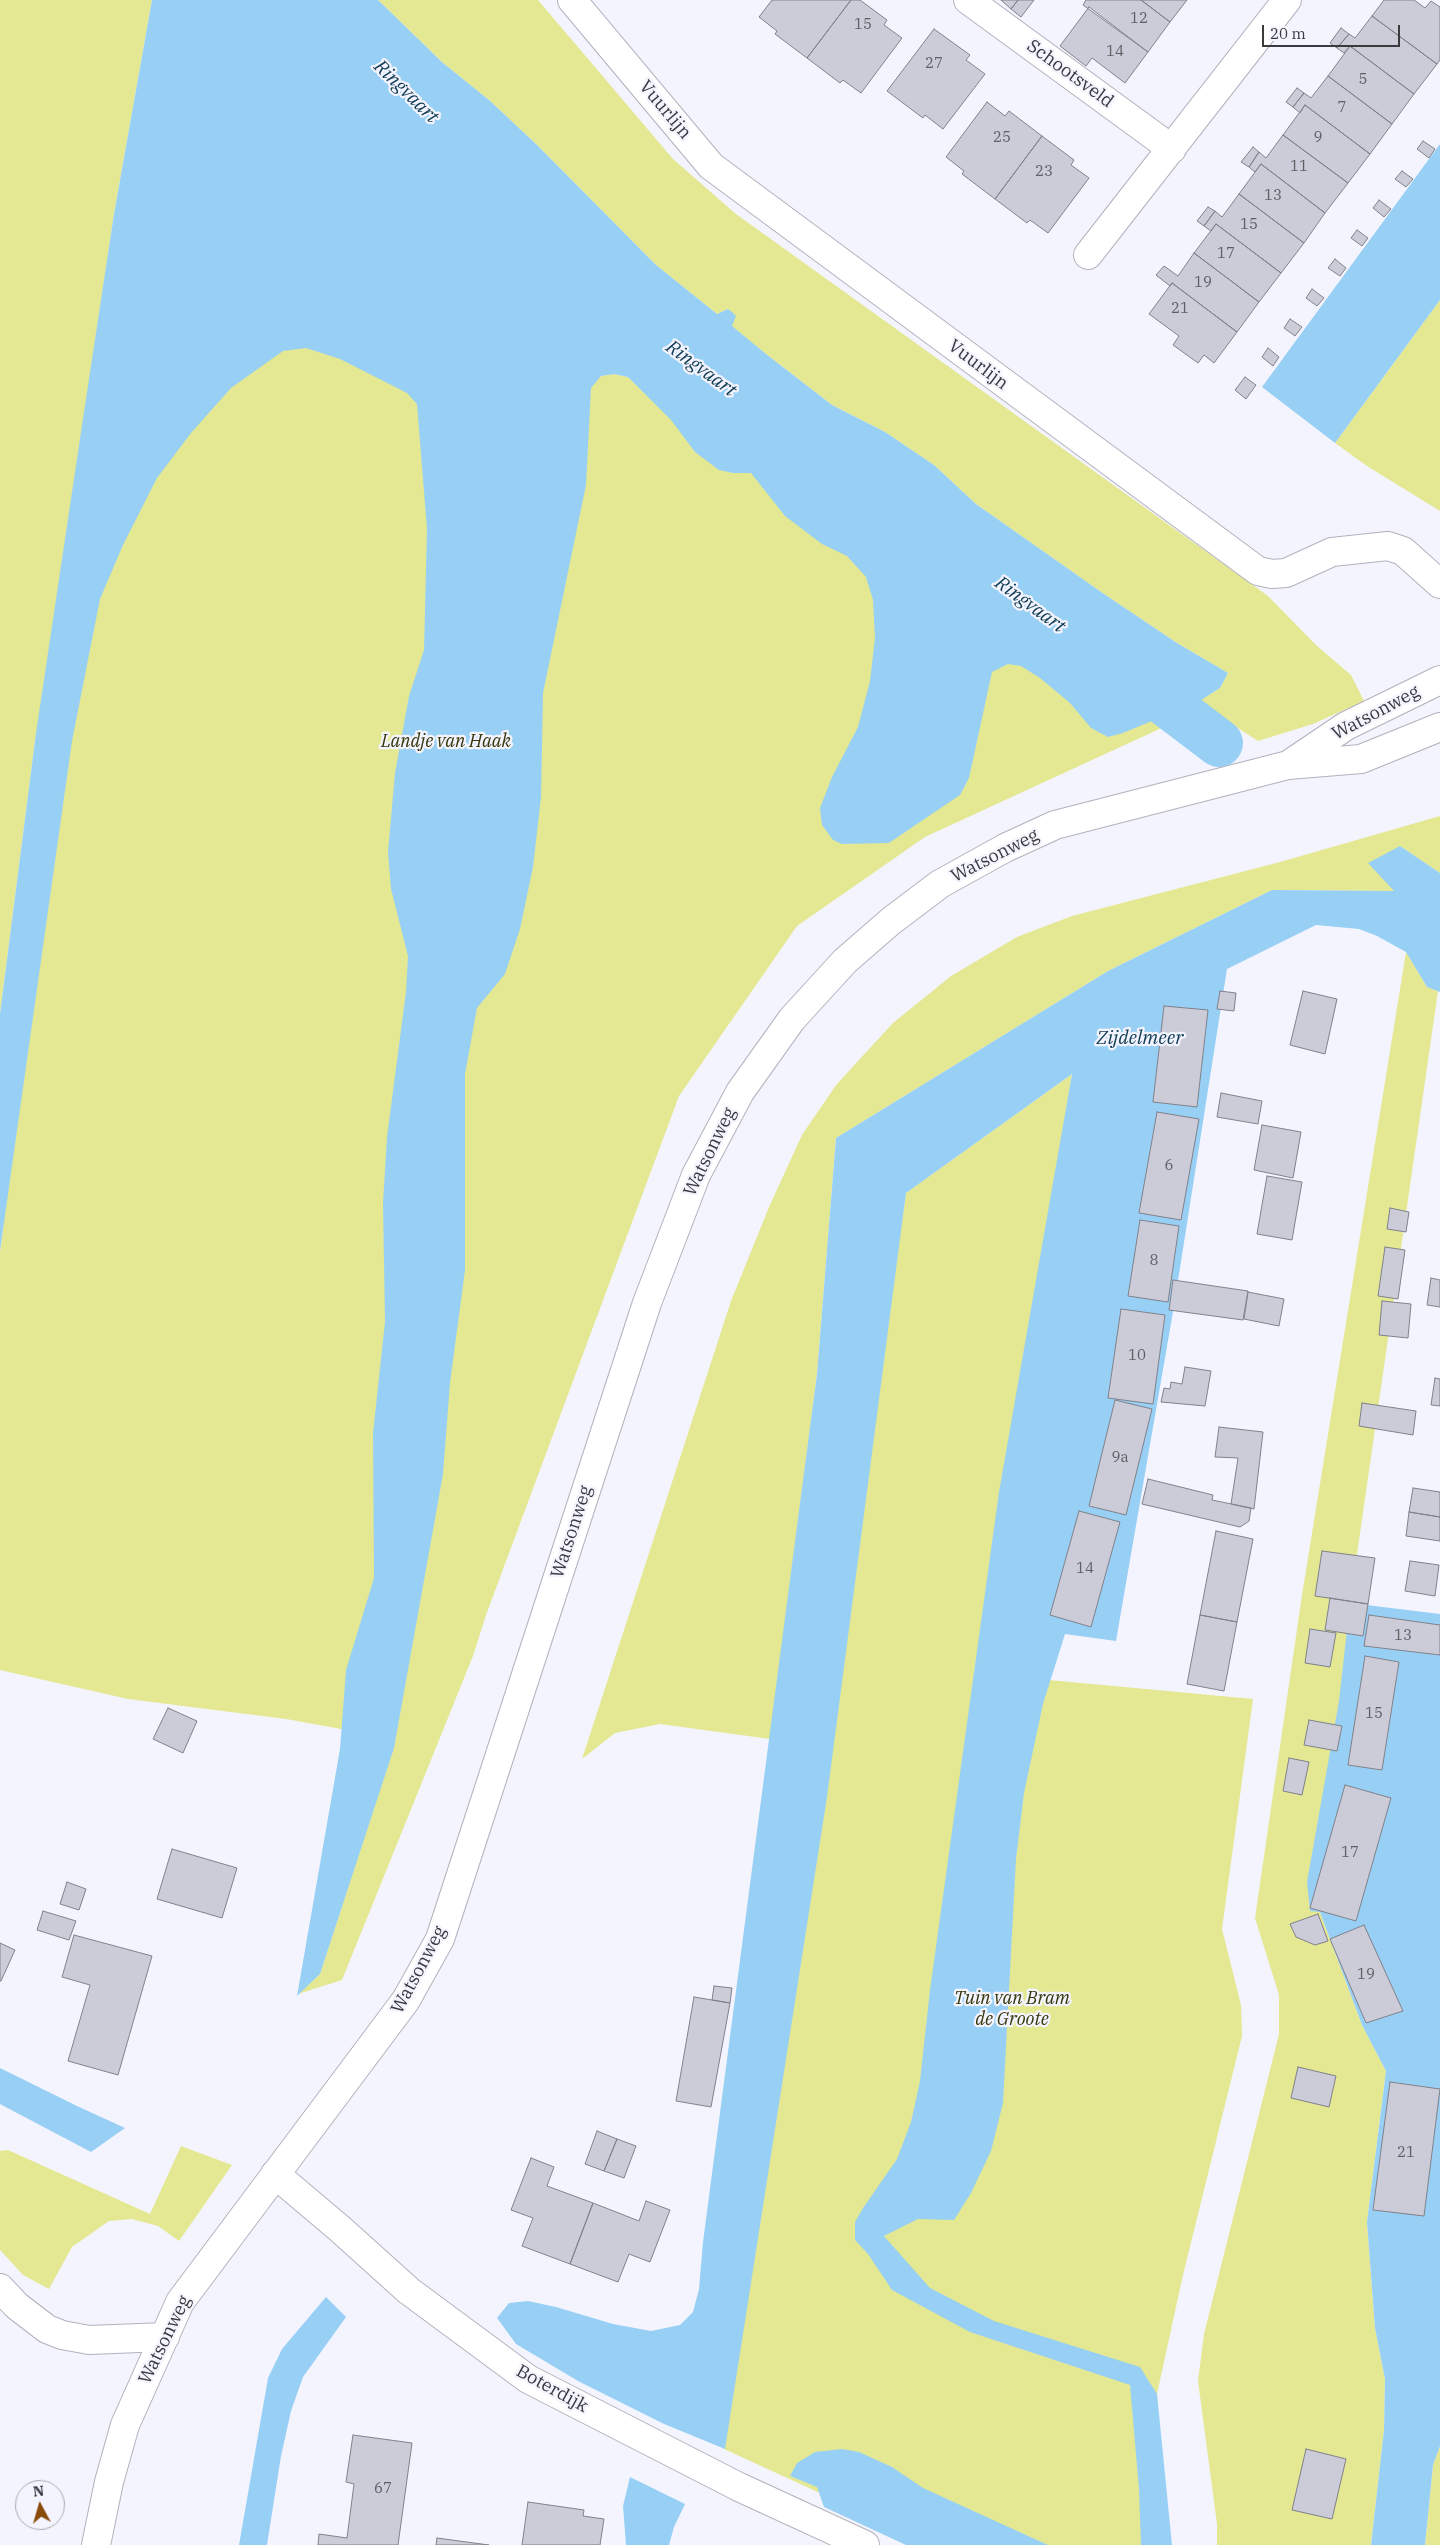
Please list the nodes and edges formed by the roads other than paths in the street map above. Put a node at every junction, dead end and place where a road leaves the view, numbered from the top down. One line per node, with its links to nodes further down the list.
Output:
1 (572, 0): 6 (street, Vuurlijn)
2 (968, 0): 4 (street, Schootsveld)
3 (1287, 0): 4 (street)
4 (1172, 149): 5 (street)
5 (1088, 255)
6 (1440, 584)
7 (1440, 680): 9 (street, Watsonweg)
8 (1440, 727): 9 (street, Watsonweg)
9 (1288, 765): 10 (street, Watsonweg)
10 (275, 2174): 12 (street, Watsonweg); 14 (street, Boterdijk)
11 (0, 2288): 12 (street)
12 (165, 2336): 13 (street, Watsonweg)
13 (96, 2545)
14 (865, 2545)

